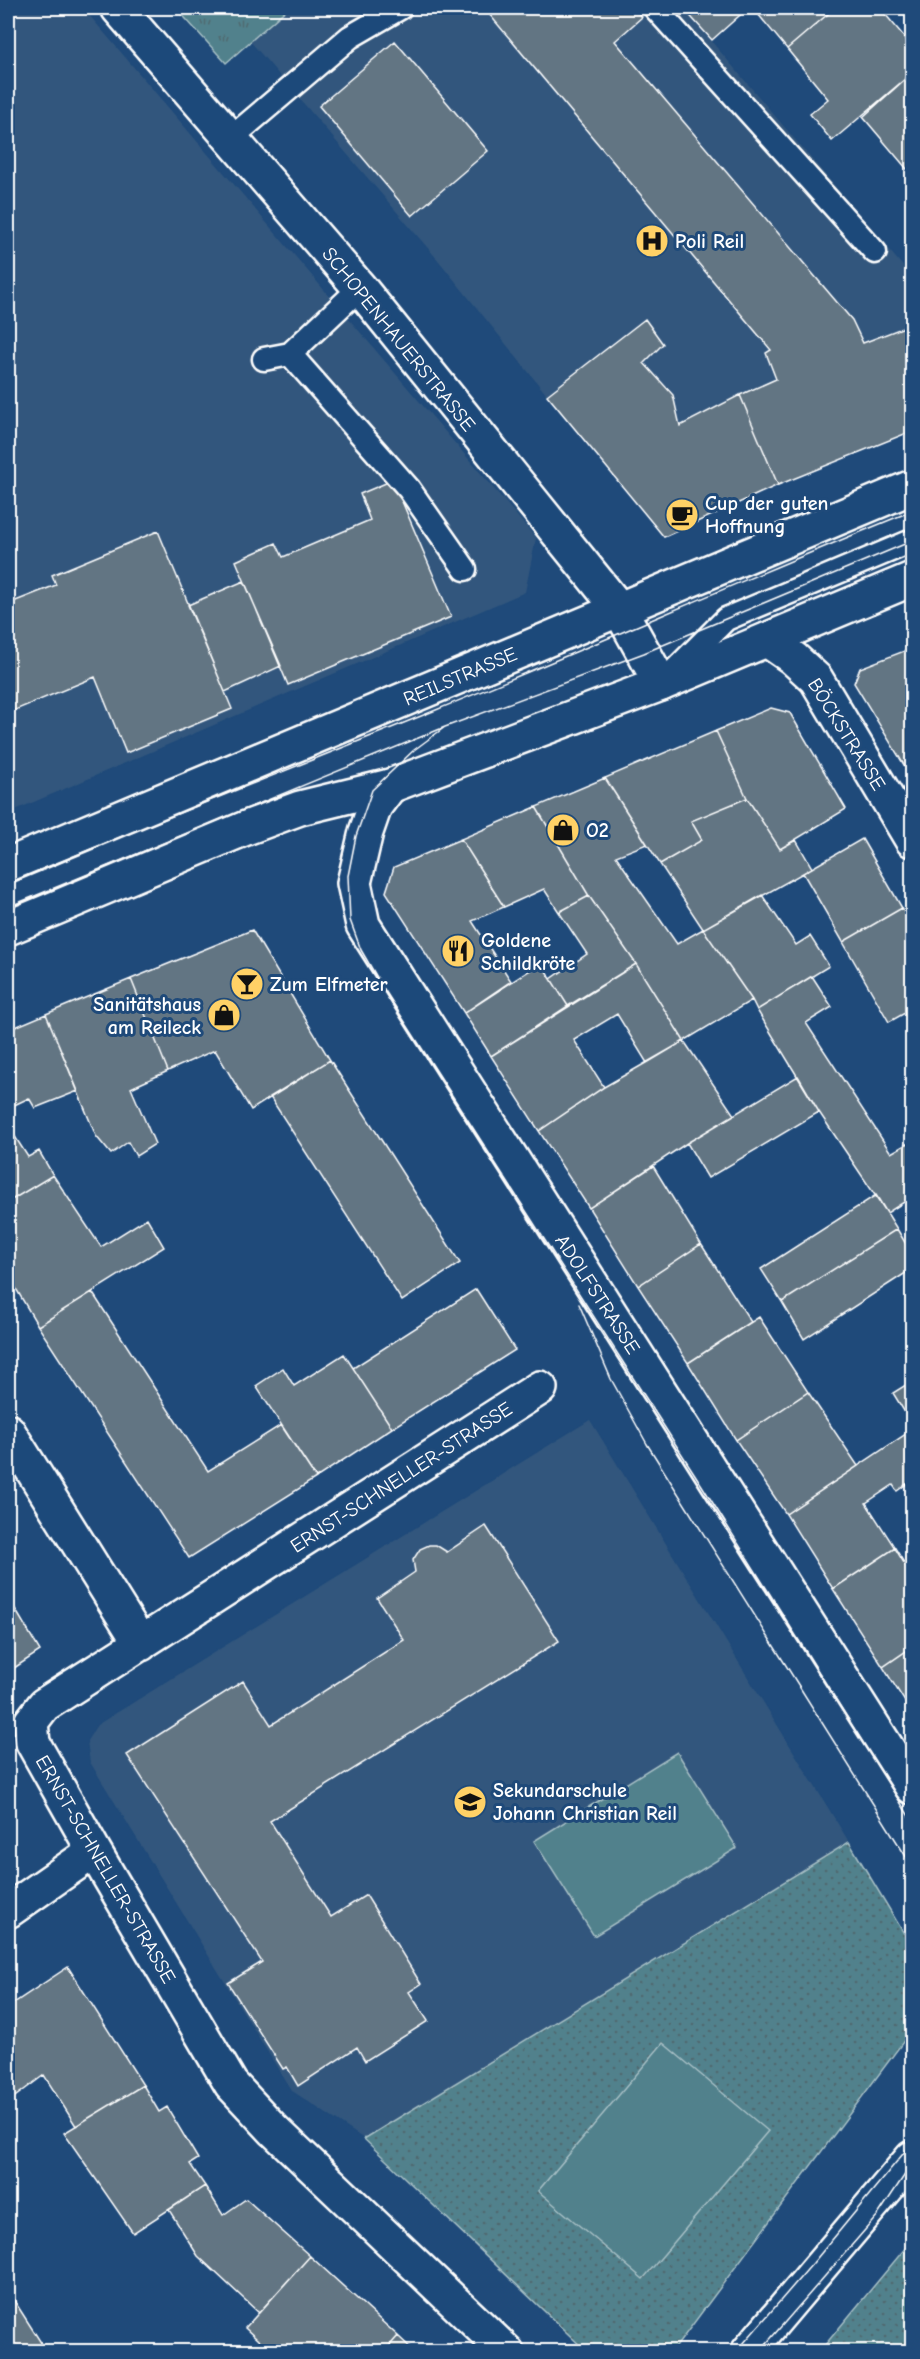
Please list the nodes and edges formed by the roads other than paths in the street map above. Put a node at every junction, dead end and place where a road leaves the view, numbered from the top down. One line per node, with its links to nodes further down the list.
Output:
1 (118, 8): 4 (street, SCHOPENHAUERSTRASSE)
2 (400, 8): 4 (lane)
3 (654, 8): 5 (lane)
4 (230, 139): 6 (street, SCHOPENHAUERSTRASSE)
5 (875, 252)
6 (360, 288): 7 (lane); 13 (street, SCHOPENHAUERSTRASSE)
7 (290, 354): 8 (lane); 11 (lane)
8 (264, 359)
9 (912, 487): 13 (street, REILSTRASSE)
10 (912, 541): 15 (lane)
11 (465, 569)
12 (912, 579): 14 (street)
13 (620, 610): 15 (street, SCHOPENHAUERSTRASSE); 18 (street, REILSTRASSE)
14 (767, 640): 15 (street); 17 (street, BÖCKSTRASSE)
15 (661, 684): 16 (street)
16 (390, 786): 19 (street); 23 (street, ADOLFSTRASSE)
17 (912, 840)
18 (8, 865)
19 (8, 928)
20 (540, 1388): 22 (street, ERNST-SCHNELLER-STRASSE)
21 (8, 1431): 22 (street)
22 (141, 1644): 24 (street, ERNST-SCHNELLER-STRASSE)
23 (912, 1787)
24 (94, 1851): 25 (street); 27 (street, ERNST-SCHNELLER-STRASSE)
25 (8, 1911)
26 (912, 2158): 28 (street)
27 (507, 2352)
28 (748, 2352)

